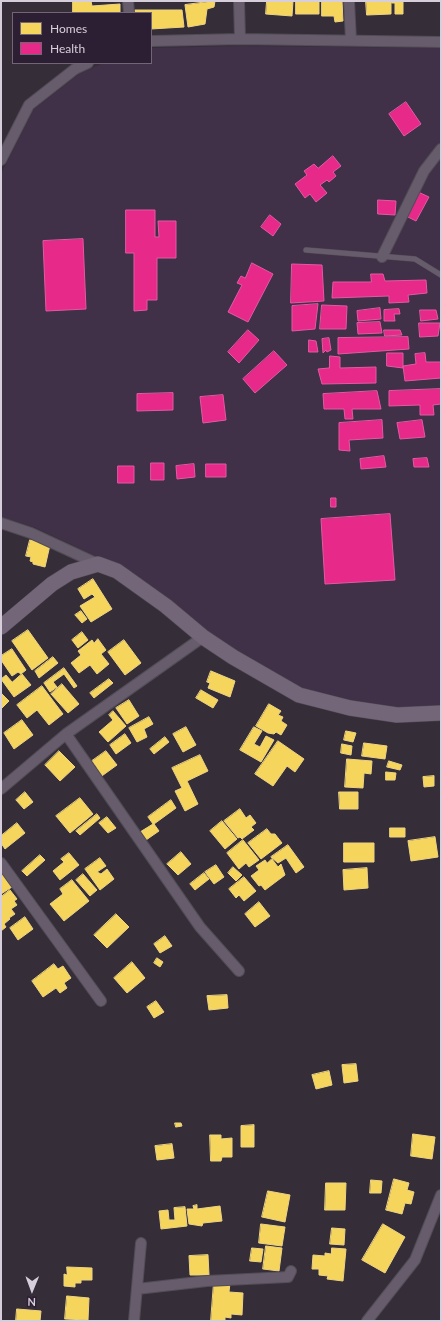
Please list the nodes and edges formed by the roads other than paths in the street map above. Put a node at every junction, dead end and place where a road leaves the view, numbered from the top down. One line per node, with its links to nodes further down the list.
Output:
1 (128, 1): 4 (street)
2 (239, 1): 5 (street)
3 (349, 1): 6 (street)
4 (129, 12)
5 (240, 39): 6 (street); 7 (street)
6 (351, 40): 8 (street)
7 (152, 42)
8 (441, 42)
9 (86, 64): 11 (street)
10 (441, 149): 13 (street)
11 (1, 160)
12 (306, 250): 13 (lane)
13 (382, 257): 14 (lane)
14 (441, 275)
15 (1, 523): 16 (street)
16 (98, 564): 17 (street); 18 (street)
17 (1, 627)
18 (203, 637): 19 (street); 20 (street)
19 (441, 713)
20 (66, 734): 21 (street); 23 (street)
21 (1, 789)
22 (1, 863): 24 (street)
23 (238, 971)
24 (100, 1001)
25 (441, 1195): 30 (street)
26 (141, 1243): 28 (street)
27 (291, 1271): 28 (street)
28 (137, 1289): 29 (street)
29 (134, 1321)
30 (367, 1321)

